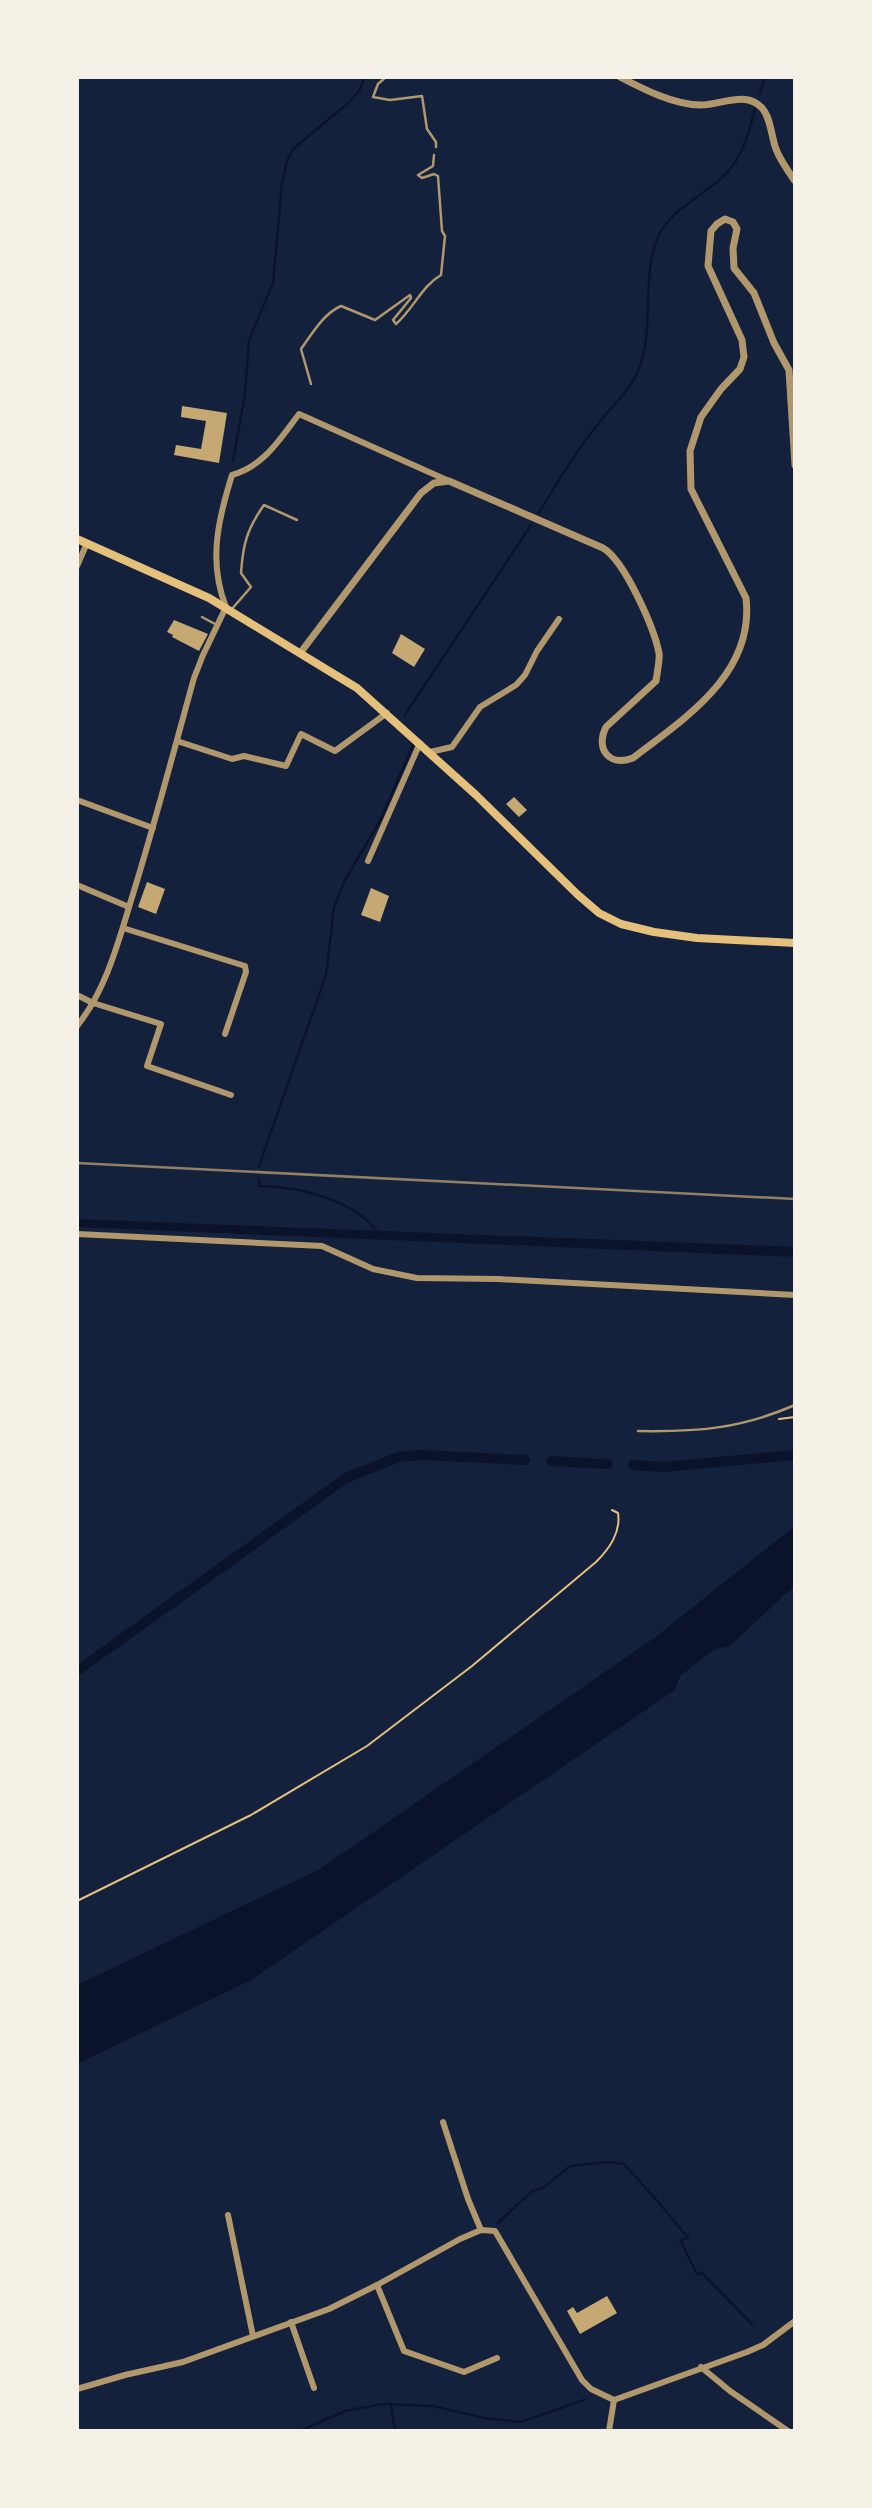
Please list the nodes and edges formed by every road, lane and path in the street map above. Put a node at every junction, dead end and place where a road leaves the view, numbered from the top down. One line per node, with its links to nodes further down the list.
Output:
1 (386, 77): 3 (lane)
2 (620, 77): 5 (street)
3 (436, 147)
4 (434, 155): 6 (lane)
5 (795, 181)
6 (311, 384)
7 (795, 465): 8 (street)
8 (449, 481): 13 (street); 17 (street)
9 (297, 520): 13 (lane)
10 (77, 539): 11 (main road)
11 (87, 543): 12 (street); 13 (main road)
12 (77, 566)
13 (229, 609): 16 (street); 17 (main road)
14 (202, 617): 16 (lane)
15 (559, 619): 21 (street)
16 (218, 626): 19 (street)
17 (301, 652): 18 (main road)
18 (387, 713): 19 (street); 20 (main road)
19 (177, 741): 23 (street)
20 (420, 743): 21 (main road); 24 (street)
21 (430, 752): 28 (main road)
22 (77, 800): 23 (street)
23 (153, 828): 26 (street)
24 (368, 861)
25 (77, 885): 26 (street)
26 (129, 907): 27 (street)
27 (123, 928): 30 (street); 32 (street)
28 (795, 943)
29 (77, 995): 30 (street)
30 (93, 1003): 31 (street); 33 (street)
31 (77, 1026)
32 (225, 1034)
33 (231, 1095)
34 (77, 1234): 35 (street)
35 (795, 1295)
36 (795, 1405): 37 (lane)
37 (638, 1431)
38 (612, 1510): 39 (path)
39 (77, 1901)
40 (443, 2122): 42 (street)
41 (228, 2215): 46 (street)
42 (481, 2230): 43 (street); 51 (street)
43 (377, 2285): 45 (street); 47 (street)
44 (795, 2321): 48 (street)
45 (291, 2322): 46 (street); 49 (street)
46 (253, 2336): 50 (street)
47 (497, 2358)
48 (701, 2367): 51 (street); 53 (street)
49 (314, 2388)
50 (77, 2389)
51 (614, 2400): 52 (street)
52 (609, 2431)
53 (788, 2431)

